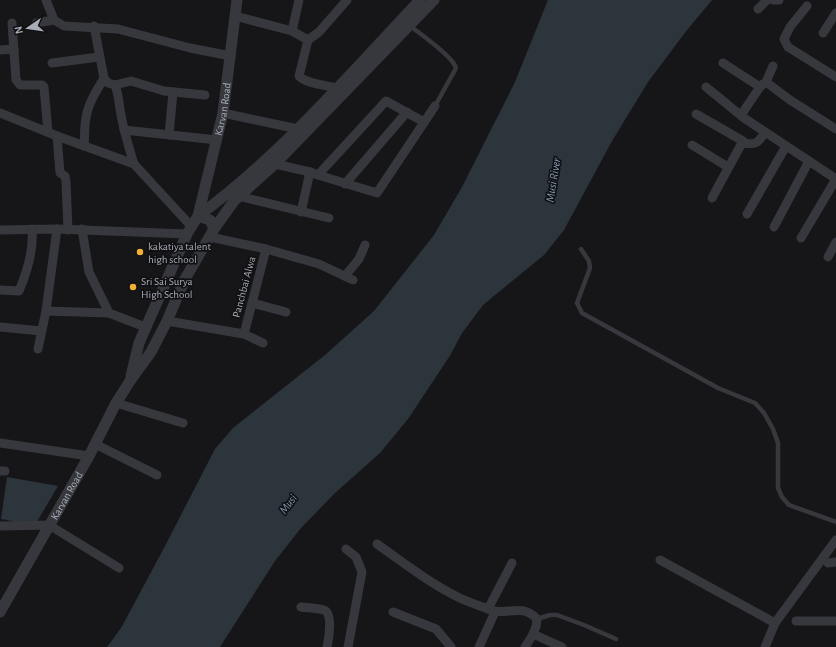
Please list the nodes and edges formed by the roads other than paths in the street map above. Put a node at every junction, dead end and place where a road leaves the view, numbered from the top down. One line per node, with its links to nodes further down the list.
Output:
1 (46, 0): 14 (street)
2 (237, 0): 13 (street, Karvan Road)
3 (299, 0): 19 (street)
4 (347, 0): 21 (street)
5 (420, 0): 34 (street)
6 (434, 0): 17 (street, Karvan Road)
7 (766, 0): 11 (street)
8 (773, 0): 9 (street)
9 (779, 0)
10 (807, 6): 29 (street)
11 (758, 9)
12 (836, 13): 20 (street)
13 (236, 16): 19 (street); 24 (street, Karvan Road)
14 (54, 20): 16 (street); 18 (street)
15 (12, 23): 22 (street)
16 (36, 23)
17 (409, 25): 37 (lane); 58 (street, Karvan Road)
18 (94, 26): 24 (street); 25 (street)
19 (292, 31): 21 (street)
20 (822, 33)
21 (308, 40): 34 (street)
22 (14, 49): 23 (street); 47 (street)
23 (0, 50)
24 (231, 56): 40 (street, Karvan Road)
25 (99, 57): 26 (street); 30 (street)
26 (52, 63)
27 (723, 63): 32 (street)
28 (773, 66): 32 (street)
29 (836, 77)
30 (104, 78): 31 (street); 54 (street)
31 (115, 85): 35 (street); 46 (street)
32 (763, 85): 42 (street); 45 (street)
33 (706, 87): 42 (street)
34 (336, 88): 44 (street)
35 (172, 92): 36 (street); 49 (street)
36 (205, 95)
37 (435, 106): 43 (street)
38 (407, 112): 43 (street); 60 (street); 62 (street)
39 (0, 113): 47 (street)
40 (224, 113): 44 (street); 51 (street, Karvan Road)
41 (696, 114): 52 (street)
42 (741, 115): 48 (street)
43 (424, 122): 62 (street)
44 (298, 129): 67 (street)
45 (836, 129)
46 (124, 130): 49 (street); 57 (street)
47 (48, 132): 50 (street)
48 (766, 132): 52 (street); 55 (street)
49 (169, 135): 51 (street)
50 (57, 136): 54 (street); 73 (street)
51 (217, 140): 67 (street, Karvan Road)
52 (742, 143): 59 (street)
53 (692, 145): 59 (street)
54 (84, 146): 57 (street)
55 (786, 146): 56 (street); 66 (street)
56 (809, 162): 61 (street); 69 (street)
57 (134, 164): 75 (street)
58 (275, 164): 60 (street); 63 (street, Karvan Road)
59 (728, 167): 64 (street)
60 (314, 174): 62 (street); 65 (street)
61 (836, 179): 77 (street)
62 (346, 184)
63 (238, 196): 65 (street); 76 (street, Karvan Road)
64 (712, 198)
65 (301, 212): 68 (street)
66 (747, 214)
67 (198, 216): 75 (street, Karvan Road); 76 (street)
68 (329, 218)
69 (774, 226)
70 (32, 229): 71 (street); 72 (street); 83 (street)
71 (57, 229): 73 (street); 85 (street)
72 (0, 230)
73 (68, 230): 74 (street)
74 (82, 230): 75 (street); 87 (street)
75 (189, 230): 90 (street, Karvan Road)
76 (212, 233): 80 (street, Panchbai Alwa); 88 (street, Karvan Road)
77 (801, 238)
78 (836, 242): 82 (street)
79 (365, 246): 80 (street)
80 (266, 248): 84 (street, Panchbai Alwa)
81 (581, 250): 102 (lane)
82 (828, 257)
83 (0, 290)
84 (252, 303): 86 (street); 92 (street, Panchbai Alwa)
85 (46, 311): 87 (street); 91 (street)
86 (286, 312)
87 (109, 313): 90 (street)
88 (167, 321): 92 (street, Panchbai Alwa); 95 (street, Karvan Road)
89 (0, 327): 91 (street)
90 (145, 327): 95 (street, Karvan Road)
91 (41, 331): 94 (street)
92 (244, 334): 93 (street)
93 (263, 343)
94 (38, 349)
95 (132, 378): 96 (street, Karvan Road)
96 (116, 403): 97 (street); 99 (street, Karvan Road)
97 (183, 423)
98 (0, 442): 100 (street)
99 (95, 444): 100 (street, Karvan Road); 101 (street)
100 (89, 456): 103 (street, Karvan Road)
101 (157, 475)
102 (836, 522)
103 (49, 525): 104 (street); 110 (street); 112 (street, Karvan Road)
104 (0, 526)
105 (836, 540): 118 (street)
106 (377, 544): 113 (street)
107 (346, 549): 122 (street)
108 (660, 560): 118 (street)
109 (512, 563): 113 (street)
110 (119, 568)
111 (301, 607): 121 (street)
112 (0, 610)
113 (492, 611): 115 (street); 124 (street)
114 (393, 612): 123 (street)
115 (537, 619): 119 (street); 120 (lane)
116 (796, 621): 117 (street)
117 (836, 621)
118 (776, 623): 127 (street)
119 (533, 634): 125 (street); 126 (street)
120 (616, 639)
121 (327, 647)
122 (348, 647)
123 (451, 647)
124 (479, 647)
125 (525, 647)
126 (562, 647)
127 (765, 647)

